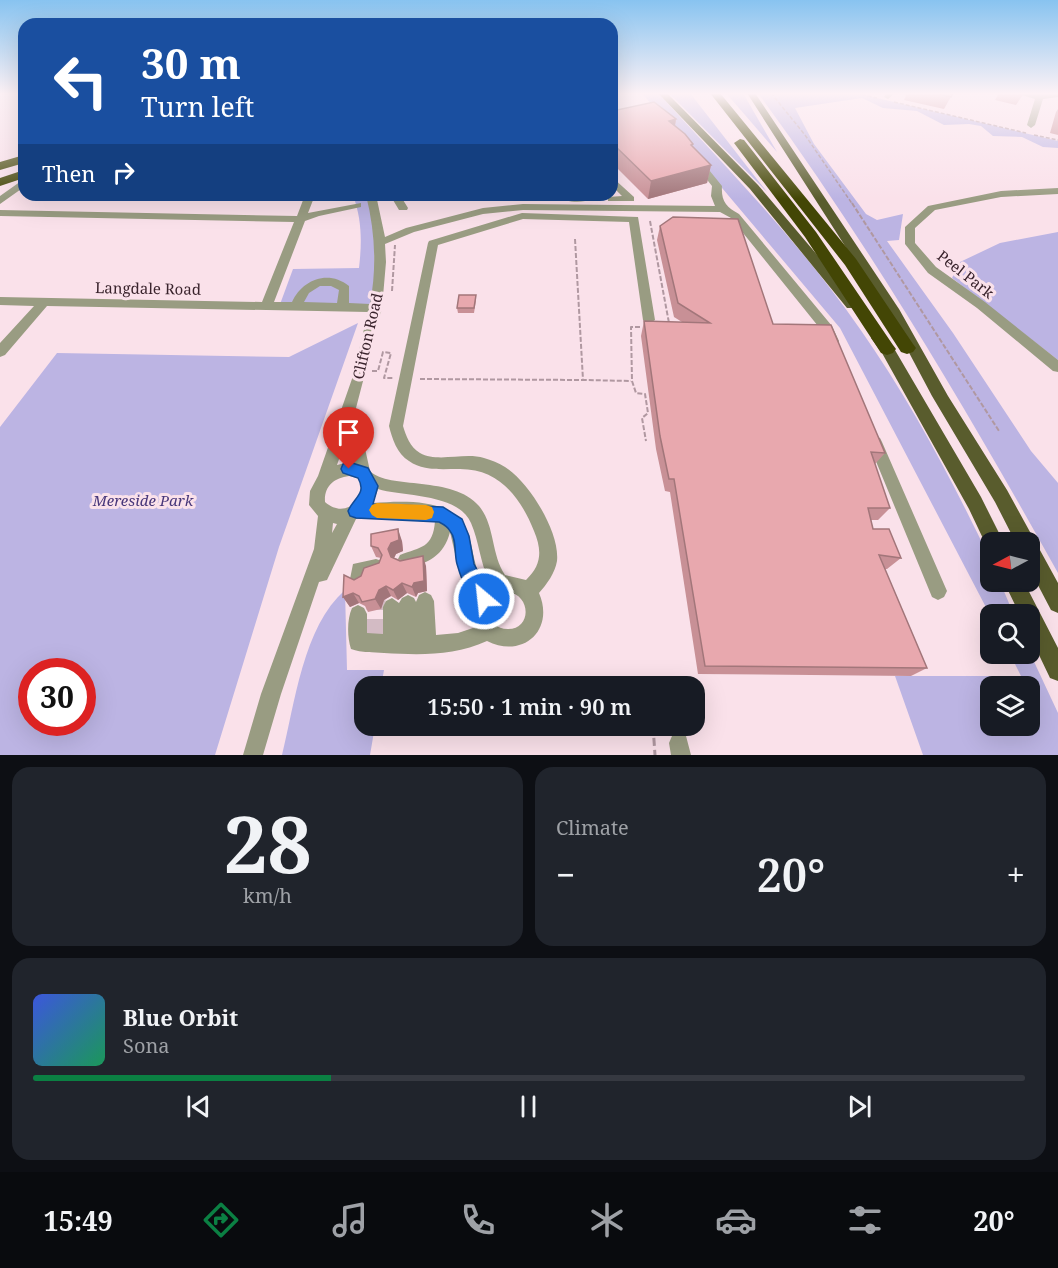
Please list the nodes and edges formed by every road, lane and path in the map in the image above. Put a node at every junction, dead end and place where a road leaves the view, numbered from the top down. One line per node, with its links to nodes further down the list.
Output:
1 (696, 128): 40 (main road)
2 (728, 128): 40 (highway)
3 (743, 128): 39 (highway)
4 (774, 128): 48 (main road)
5 (800, 128): 51 (path)
6 (1011, 128): 7 (path)
7 (1058, 140)
8 (690, 153): 22 (street)
9 (18, 161): 10 (highway)
10 (0, 166)
11 (18, 178): 12 (highway)
12 (0, 181)
13 (18, 181): 17 (street)
14 (618, 186): 16 (street)
15 (1058, 191): 43 (street, Peel Park)
16 (618, 198)
17 (0, 201)
18 (308, 201): 26 (street)
19 (372, 201): 28 (street, Clifton Road)
20 (399, 201): 24 (street)
21 (521, 201): 22 (street); 28 (street)
22 (719, 202): 41 (street)
23 (357, 205): 26 (street)
24 (403, 208)
25 (0, 213): 26 (street)
26 (302, 219): 32 (street)
27 (650, 221): 38 (path)
28 (379, 238): 35 (street, Clifton Road)
29 (575, 239): 46 (path)
30 (0, 301): 31 (street, Langdale Road)
31 (44, 302): 32 (street, Langdale Road); 42 (street)
32 (266, 307): 33 (street, Langdale Road)
33 (296, 307): 34 (street, Langdale Road); 34 (street)
34 (343, 307): 35 (street, Langdale Road)
35 (376, 308): 49 (street, Clifton Road)
36 (649, 320): 45 (street)
37 (631, 327): 47 (path)
38 (670, 328)
39 (907, 348): 48 (main road)
40 (887, 349): 58 (main road)
41 (837, 351)
42 (0, 352)
43 (1058, 367)
44 (372, 370): 45 (path)
45 (404, 379): 46 (path); 66 (street)
46 (584, 380): 47 (path)
47 (632, 381): 52 (path)
48 (942, 400): 59 (main road)
49 (351, 406): 53 (street, Clifton Road); 54 (street, Clifton Road)
50 (869, 427): 65 (street)
51 (999, 431)
52 (646, 441)
53 (366, 476): 54 (street); 55 (street, Clifton Road); 64 (street)
54 (325, 478): 56 (street, Clifton Road)
55 (353, 512): 56 (street); 57 (street); 71 (street, Clifton Road)
56 (326, 514): 71 (street, Clifton Road)
57 (443, 515): 60 (street); 68 (street)
58 (990, 532)
59 (1020, 532)
60 (413, 563)
61 (376, 567): 63 (street)
62 (1040, 569): 69 (main road)
63 (359, 579)
64 (501, 584): 66 (street); 68 (street)
65 (938, 591)
66 (527, 592): 72 (street)
67 (1019, 592): 74 (main road)
68 (484, 599): 72 (street)
69 (1058, 603)
70 (358, 614): 73 (street)
71 (296, 622): 76 (street, Clifton Road)
72 (488, 631): 73 (street)
73 (410, 644): 73 (street)
74 (1058, 670)
75 (654, 736): 77 (path)
76 (254, 755)
77 (655, 755)

